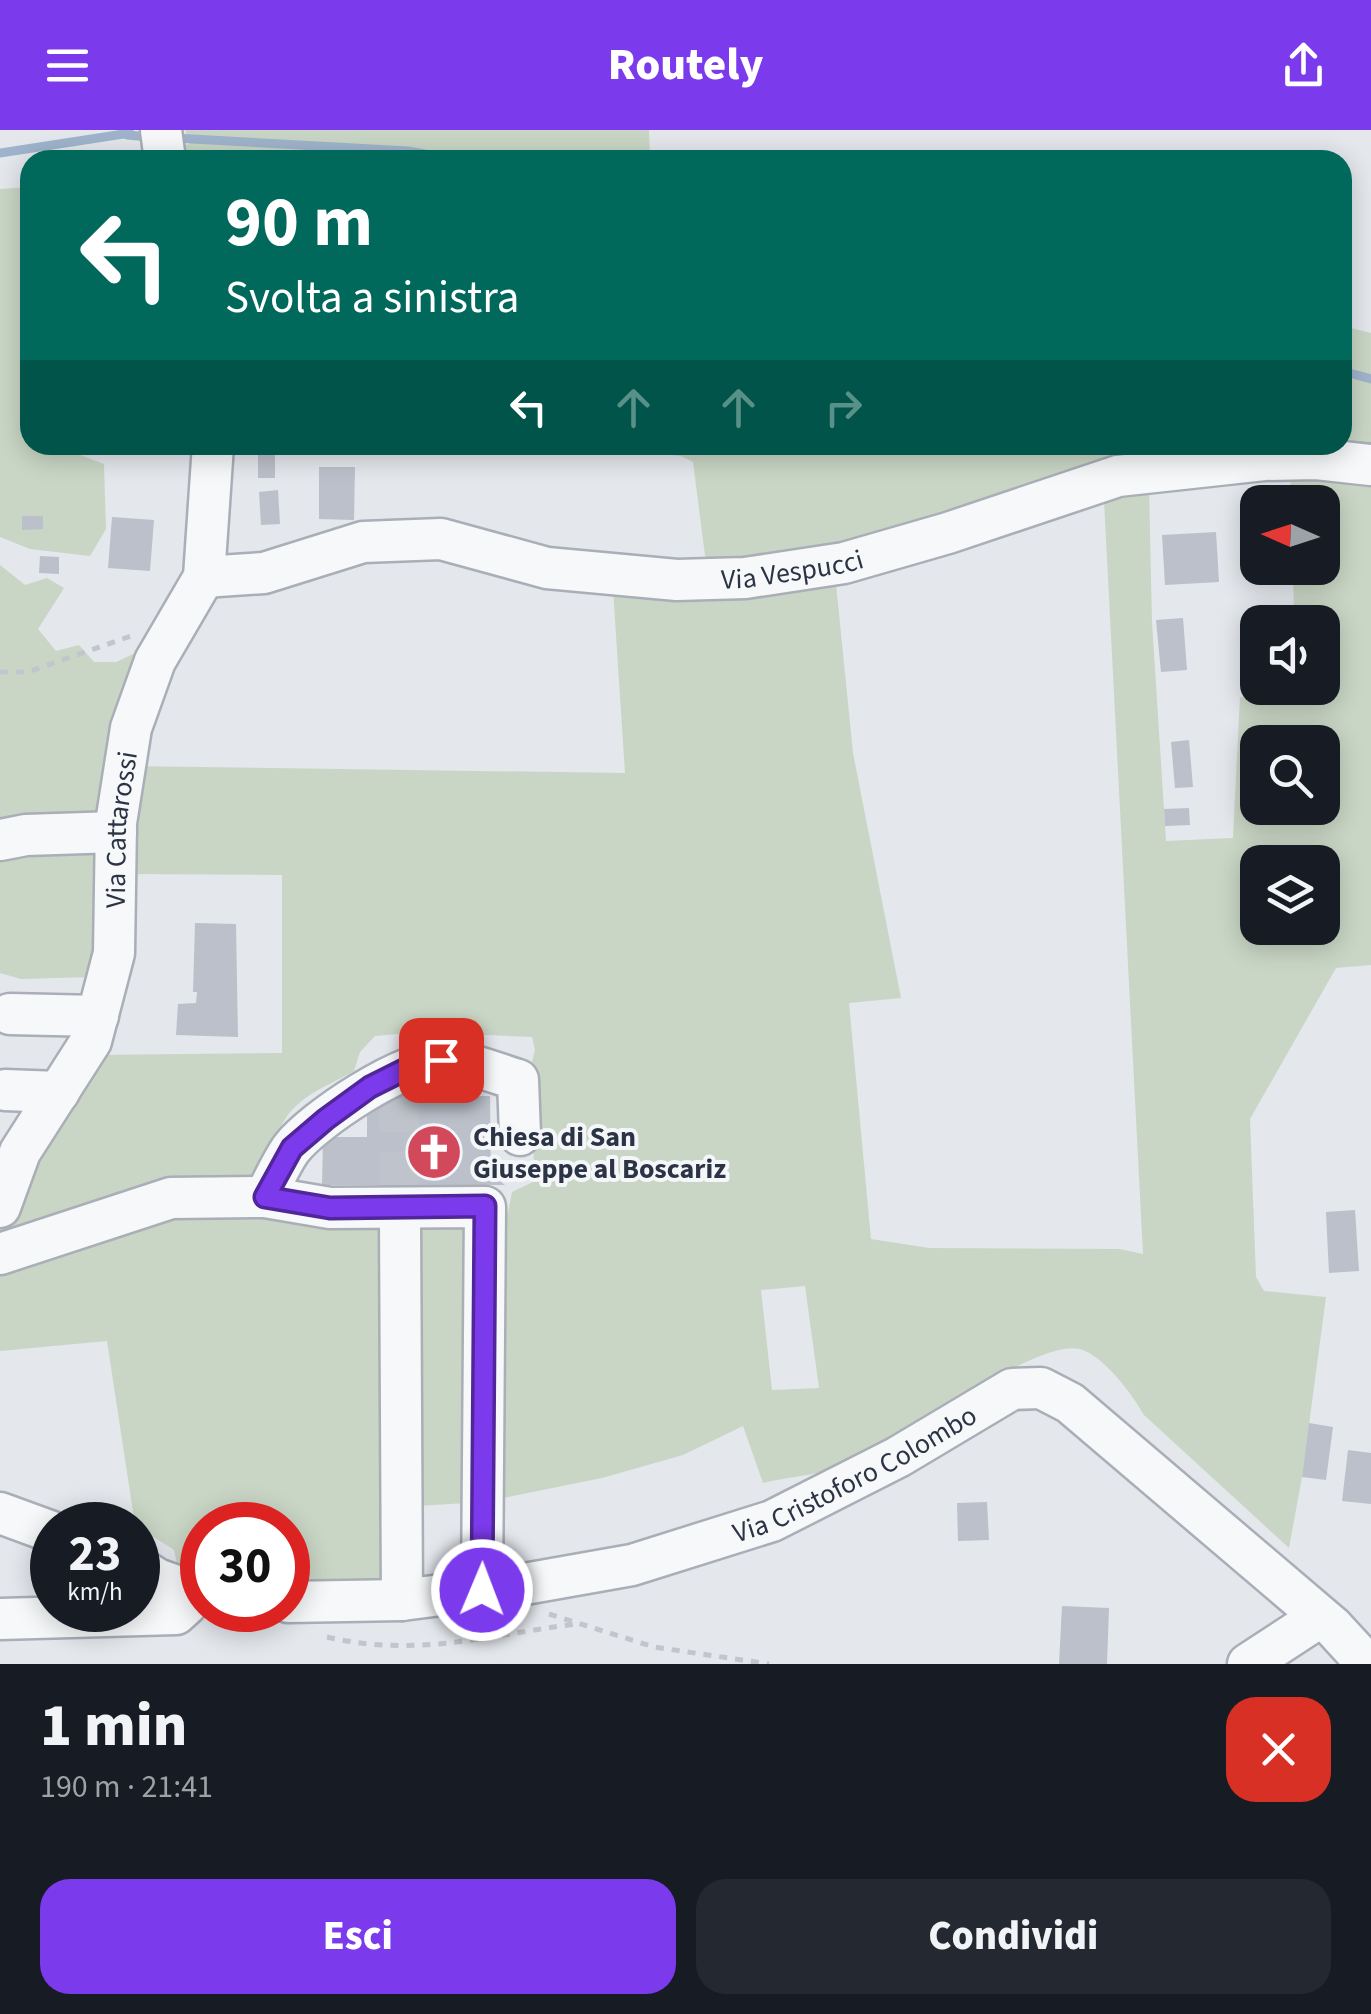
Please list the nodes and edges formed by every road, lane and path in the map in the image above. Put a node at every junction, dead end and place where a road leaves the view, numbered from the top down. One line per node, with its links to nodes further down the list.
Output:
1 (212, 455): 3 (street, Via Cattarossi)
2 (1371, 465): 3 (street, Via Vespucci)
3 (204, 577): 4 (street, Via Cattarossi)
4 (178, 619): 5 (path); 6 (street, Via Cattarossi)
5 (0, 672)
6 (116, 832): 7 (street); 9 (street, Via Cattarossi)
7 (0, 840)
8 (10, 1014): 9 (street)
9 (98, 1016): 11 (street, Via Cattarossi)
10 (5, 1090): 11 (street)
11 (59, 1092): 13 (street, Via Cattarossi)
12 (520, 1136): 14 (street)
13 (10, 1151): 15 (street, Via Cattarossi)
14 (265, 1197): 17 (street); 20 (street)
15 (0, 1207)
16 (400, 1221): 21 (street)
17 (0, 1254)
18 (0, 1513): 19 (street)
19 (30, 1524)
20 (482, 1590): 21 (street, Via Cristoforo Colombo); 26 (street, Via Cristoforo Colombo)
21 (402, 1600): 22 (street, Via Cristoforo Colombo)
22 (310, 1602)
23 (180, 1610): 25 (street)
24 (540, 1610): 27 (path)
25 (0, 1619)
26 (1326, 1622): 29 (street, Via Cristoforo Colombo); 31 (street); 32 (street, Via Cristoforo Colombo)
27 (576, 1624): 28 (path); 30 (path)
28 (312, 1634)
29 (1371, 1646)
30 (769, 1664)
31 (1248, 1664)
32 (1367, 1664)

